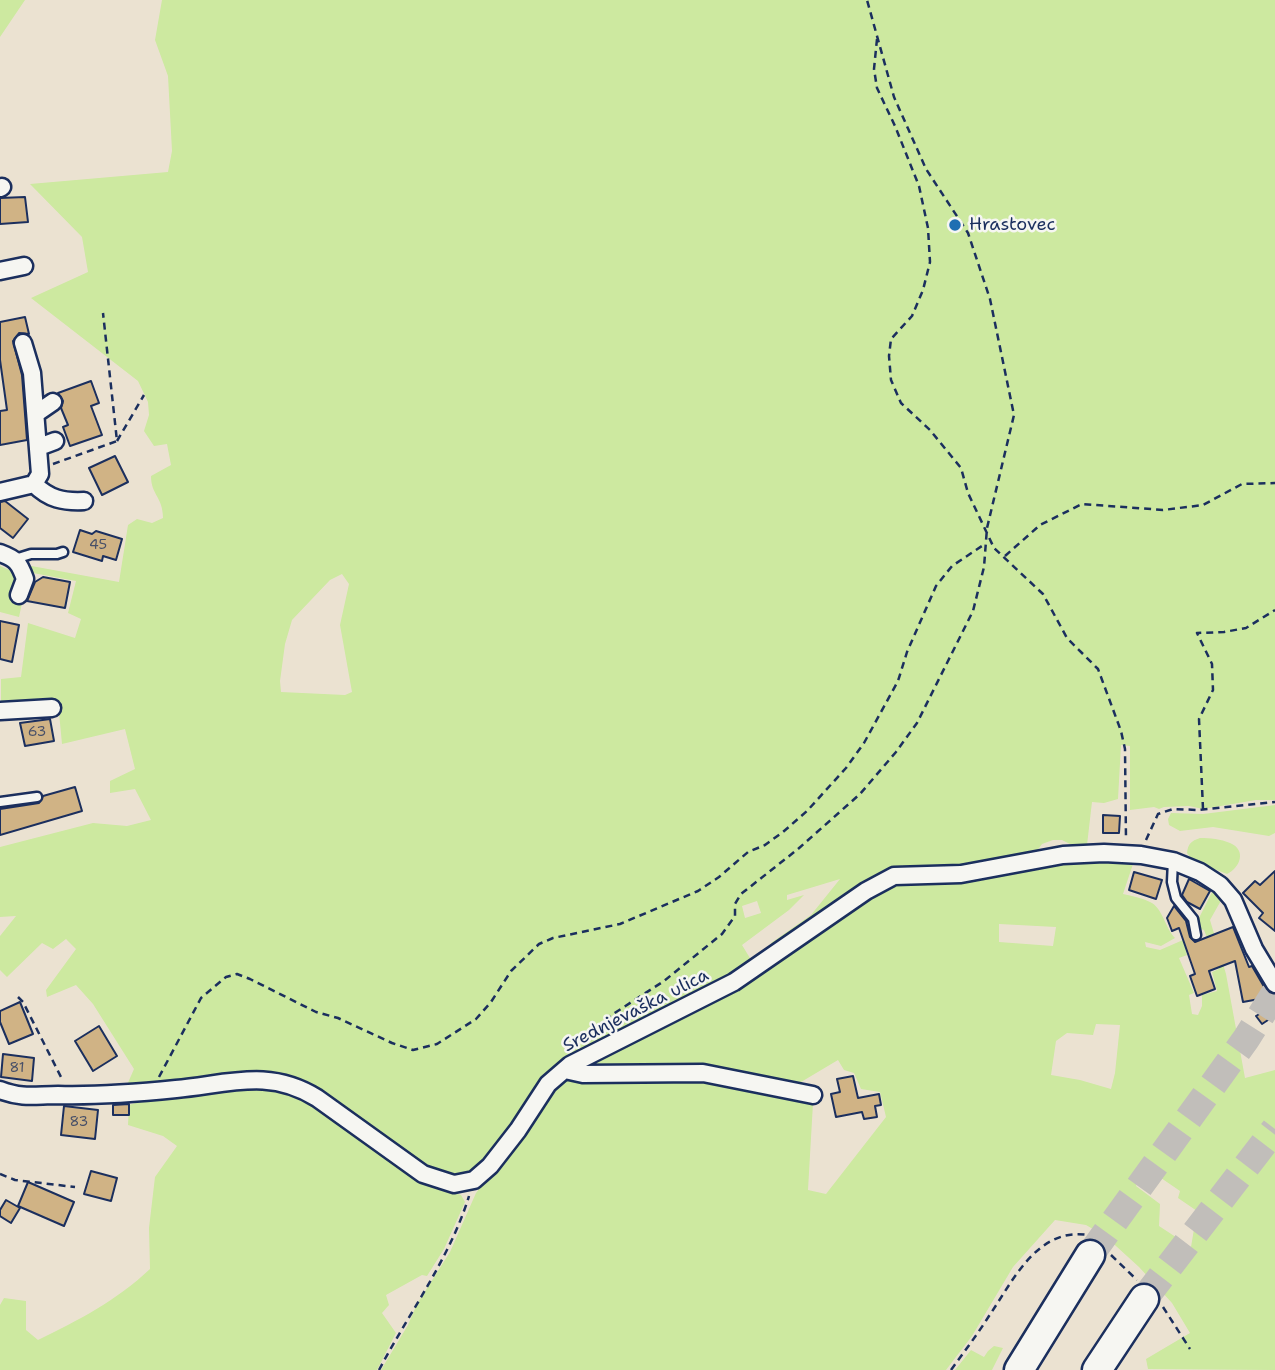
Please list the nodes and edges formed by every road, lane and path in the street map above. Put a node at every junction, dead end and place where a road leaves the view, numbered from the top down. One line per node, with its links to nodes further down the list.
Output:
1 (867, 0): 2 (path)
2 (877, 36): 17 (path); 17 (path)
3 (24, 267): 4 (street)
4 (0, 271)
5 (103, 313): 11 (path)
6 (23, 343): 9 (street)
7 (144, 395): 11 (path)
8 (53, 402): 9 (street)
9 (37, 413): 12 (street)
10 (55, 441): 12 (street)
11 (117, 441): 13 (path)
12 (39, 447): 13 (street)
13 (37, 479): 15 (street); 16 (street)
14 (1275, 483): 21 (path)
15 (0, 492)
16 (84, 501)
17 (987, 528): 18 (path); 21 (path)
18 (985, 544): 35 (path); 37 (path)
19 (63, 552): 20 (lane)
20 (8, 556): 22 (street)
21 (1005, 556): 30 (path)
22 (19, 595)
23 (1275, 610): 29 (path)
24 (52, 708): 25 (street)
25 (0, 712)
26 (37, 797): 27 (lane)
27 (0, 802)
28 (1275, 802): 29 (path)
29 (1203, 809): 30 (path)
30 (1133, 855): 31 (street, Srednjevaška ulica); 35 (street, Srednjevaška ulica)
31 (1172, 861): 32 (lane); 33 (street, Srednjevaška ulica)
32 (1196, 935)
33 (1275, 985)
34 (18, 997): 39 (path)
35 (571, 1065): 38 (street); 41 (street, Srednjevaška ulica)
36 (0, 1090): 39 (street)
37 (156, 1091): 39 (street); 41 (street)
38 (813, 1095)
39 (71, 1096)
40 (0, 1174): 42 (path)
41 (474, 1180): 45 (path)
42 (75, 1187)
43 (1090, 1255): 46 (highway)
44 (1144, 1299): 47 (highway)
45 (379, 1370)
46 (1019, 1370)
47 (1097, 1370)

